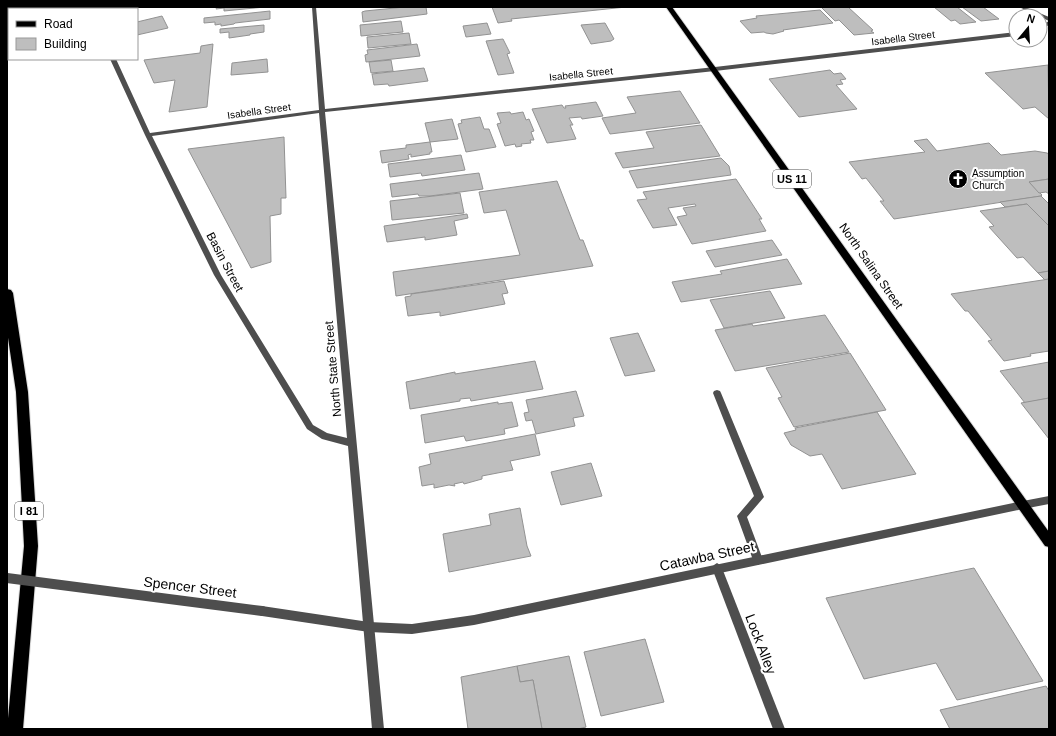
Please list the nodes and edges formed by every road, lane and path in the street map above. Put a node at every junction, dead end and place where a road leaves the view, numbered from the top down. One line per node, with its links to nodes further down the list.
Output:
1 (314, 7): 8 (street, North State Street)
2 (669, 7): 7 (main road, North Salina Street / US 11)
3 (1021, 7): 4 (street)
4 (1049, 19)
5 (1008, 35): 7 (street, Isabella Street)
6 (113, 60): 9 (street, Basin Street)
7 (715, 69): 8 (street, Isabella Street); 14 (main road, North Salina Street / US 11)
8 (322, 111): 9 (street, Isabella Street); 12 (street, North State Street)
9 (148, 135): 12 (street, Basin Street)
10 (7, 293): 20 (highway, I 81)
11 (717, 393): 16 (street)
12 (352, 443): 19 (street, North State Street)
13 (1049, 500): 14 (street, Catawba Street)
14 (1023, 505): 15 (main road, North Salina Street / US 11); 16 (street, Catawba Street)
15 (1049, 542)
16 (758, 560): 17 (street, Catawba Street)
17 (717, 568): 19 (street, Catawba Street); 22 (street, Lock Alley)
18 (7, 578): 19 (street, Spencer Street, bridge)
19 (369, 627): 21 (street, North State Street)
20 (15, 729)
21 (378, 729)
22 (779, 729)

